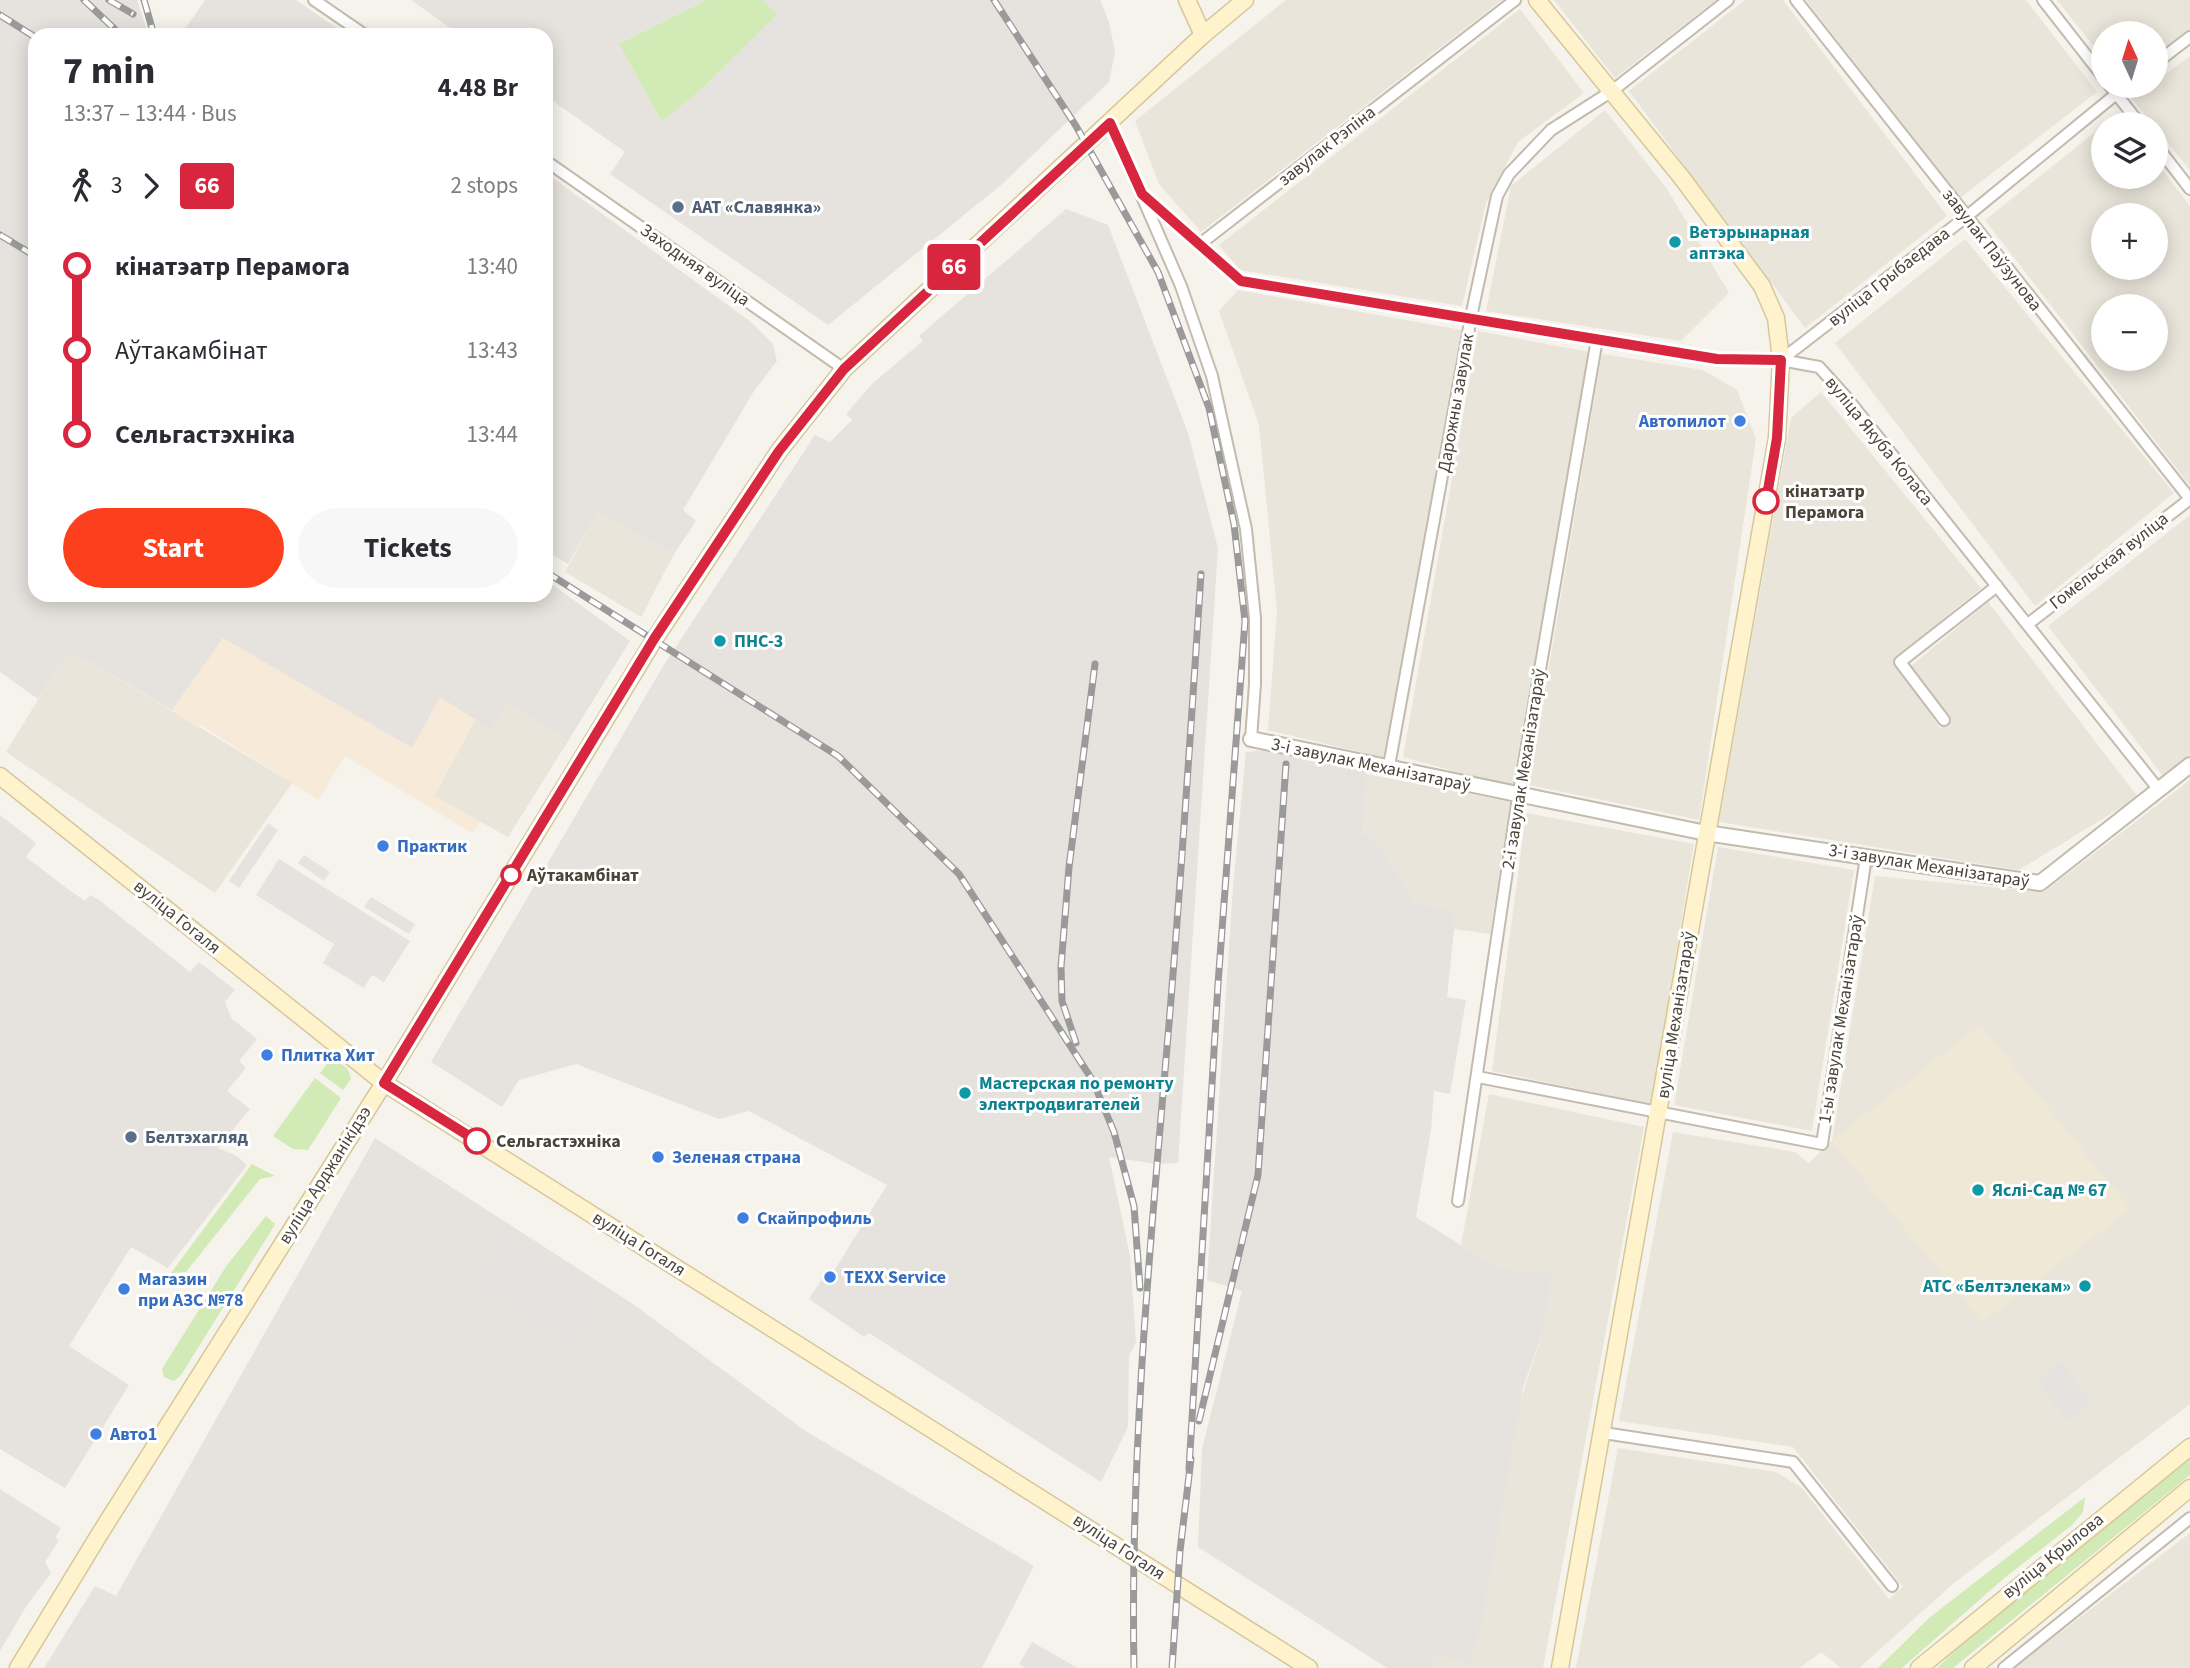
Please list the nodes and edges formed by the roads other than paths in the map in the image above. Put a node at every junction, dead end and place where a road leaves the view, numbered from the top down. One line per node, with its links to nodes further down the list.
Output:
1 (314, 0): 9 (street)
2 (1187, 0): 10 (main road)
3 (1245, 0): 10 (main road, вуліца Арджанікідзэ)
4 (1515, 0): 24 (street, завулак Рэпіна)
5 (1537, 0): 14 (main road)
6 (1728, 0): 14 (street, Дарожны завулак)
7 (1796, 0): 23 (street, завулак Паўзунова)
8 (2043, 0): 13 (street)
9 (355, 28)
10 (1203, 34): 18 (main road, вуліца Арджанікідзэ)
11 (2190, 37): 12 (street)
12 (2168, 54)
13 (2091, 61)
14 (1612, 91): 25 (street, Дарожны завулак); 27 (main road)
15 (2104, 98): 23 (street, вуліца Грыбаедава)
16 (2119, 98): 17 (street)
17 (2130, 112)
18 (1110, 123): 22 (street, 3-і завулак Механізатараў); 28 (main road, вуліца Арджанікідзэ)
19 (2168, 161): 21 (street)
20 (553, 166): 28 (street, Заходняя вуліца)
21 (2190, 189)
22 (1142, 194): 24 (street); 33 (street, 3-і завулак Механізатараў)
23 (1966, 218): 27 (street, вуліца Грыбаедава); 29 (street, завулак Паўзунова)
24 (1200, 244): 25 (street, вуліца Якуба Коласа)
25 (1471, 317): 26 (street, вуліца Якуба Коласа); 35 (street, Дарожны завулак)
26 (1597, 339): 27 (street, вуліца Якуба Коласа); 38 (street, 2-і завулак Механізатараў)
27 (1781, 360): 30 (street, вуліца Якуба Коласа); 39 (main road, вуліца Механізатараў)
28 (844, 369): 42 (main road, вуліца Арджанікідзэ)
29 (2190, 499): 31 (street, Гомельская вуліца)
30 (1997, 586): 31 (street, вуліца Якуба Коласа); 32 (street)
31 (2028, 624): 37 (street, вуліца Якуба Коласа)
32 (1944, 720)
33 (1251, 739): 35 (street, 3-і завулак Механізатараў)
34 (2190, 765): 37 (street)
35 (1389, 766): 38 (street, 3-і завулак Механізатараў)
36 (0, 776): 42 (main road, вуліца Гогаля)
37 (2159, 790): 40 (street, 3-і завулак Механізатараў)
38 (1518, 797): 39 (street, 3-і завулак Механізатараў); 41 (street, 2-і завулак Механізатараў)
39 (1706, 833): 40 (street, 3-і завулак Механізатараў); 43 (main road, вуліца Механізатараў)
40 (1866, 857): 43 (street, 1-ы завулак Механізатараў)
41 (1478, 1077): 43 (street); 44 (street, 2-і завулак Механізатараў)
42 (384, 1083): 50 (main road, вуліца Арджанікідзэ); 51 (main road, вуліца Гогаля)
43 (1660, 1112): 45 (main road, вуліца Механізатараў)
44 (1458, 1200)
45 (1604, 1433): 49 (street); 52 (main road, вуліца Механізатараў)
46 (2190, 1447): 53 (main road, вуліца Крылова)
47 (2190, 1488): 54 (main road, вуліца Крылова)
48 (2190, 1518): 55 (street)
49 (1892, 1586)
50 (18, 1668)
51 (1310, 1668)
52 (1560, 1668)
53 (1919, 1668)
54 (1973, 1668)
55 (2004, 1668)

